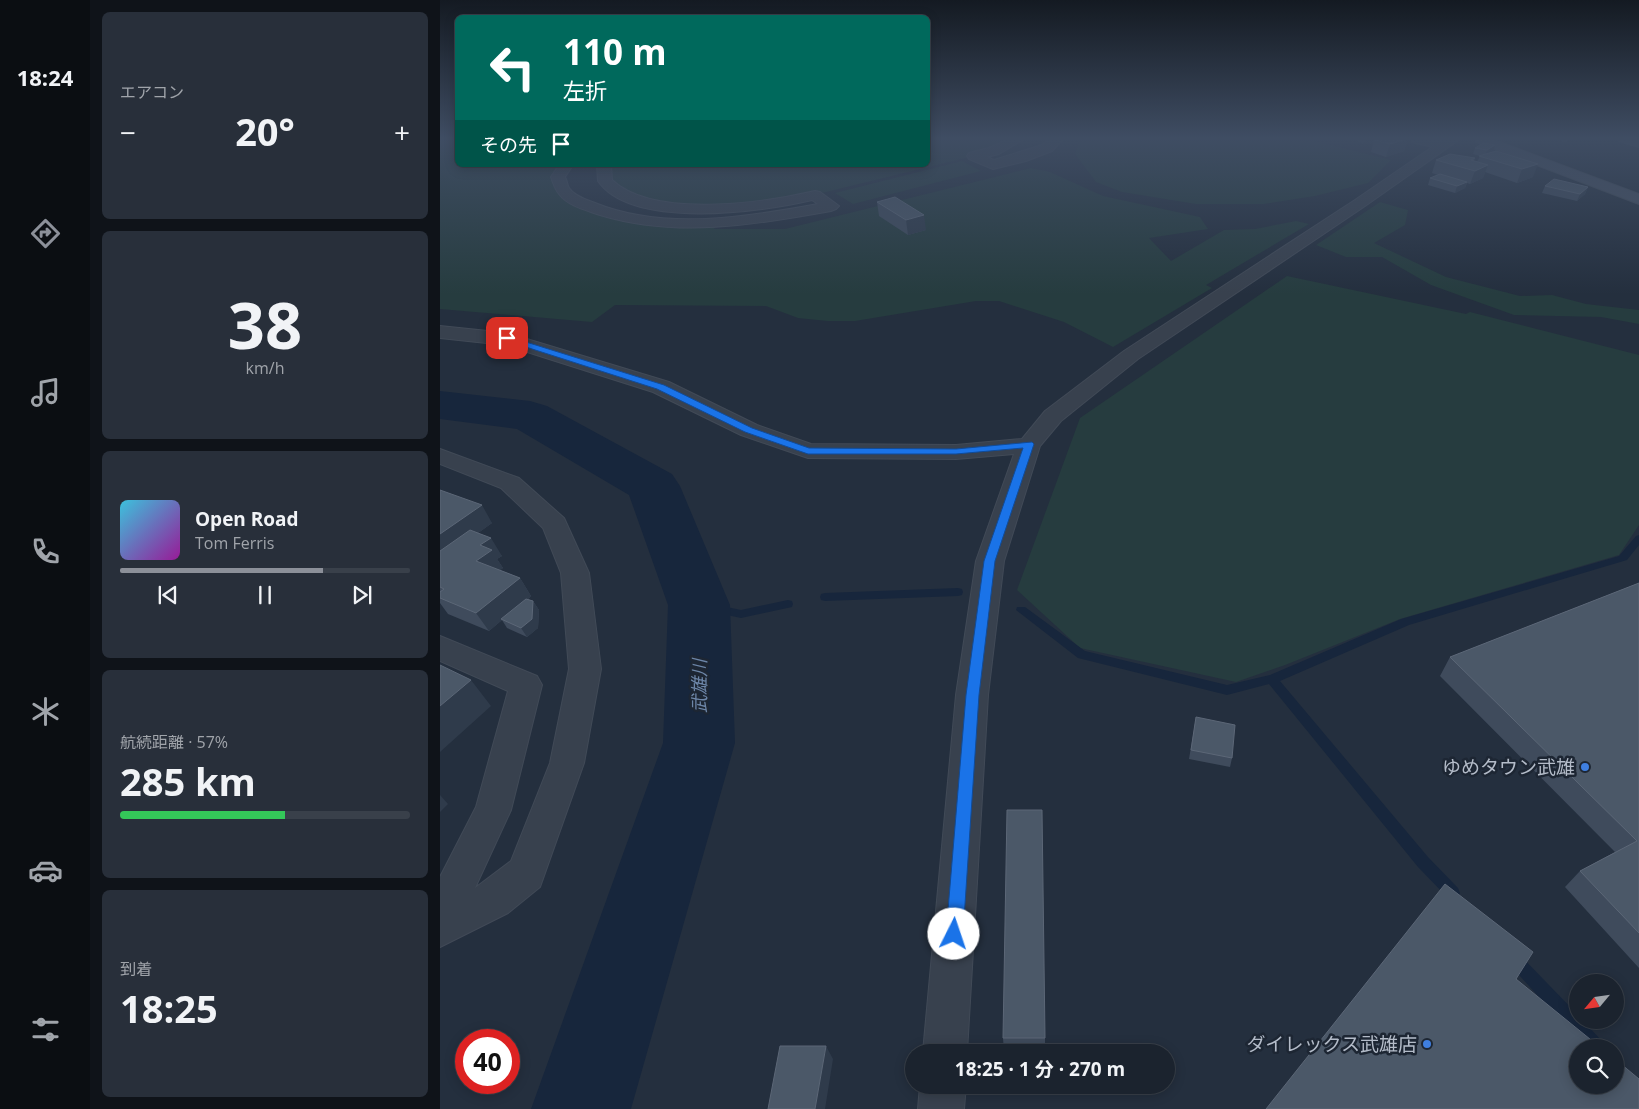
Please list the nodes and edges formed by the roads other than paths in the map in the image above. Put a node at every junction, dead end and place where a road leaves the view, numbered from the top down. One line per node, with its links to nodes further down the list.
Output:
1 (564, 191): 2 (street)
2 (614, 191)
3 (1377, 191): 7 (street)
4 (1617, 191): 5 (main road)
5 (1639, 199)
6 (440, 332): 7 (street)
7 (1029, 444): 12 (street)
8 (440, 456): 11 (street)
9 (440, 648): 10 (street)
10 (440, 919)
11 (440, 927)
12 (946, 1044)
13 (942, 1094): 14 (street)
14 (941, 1109)

